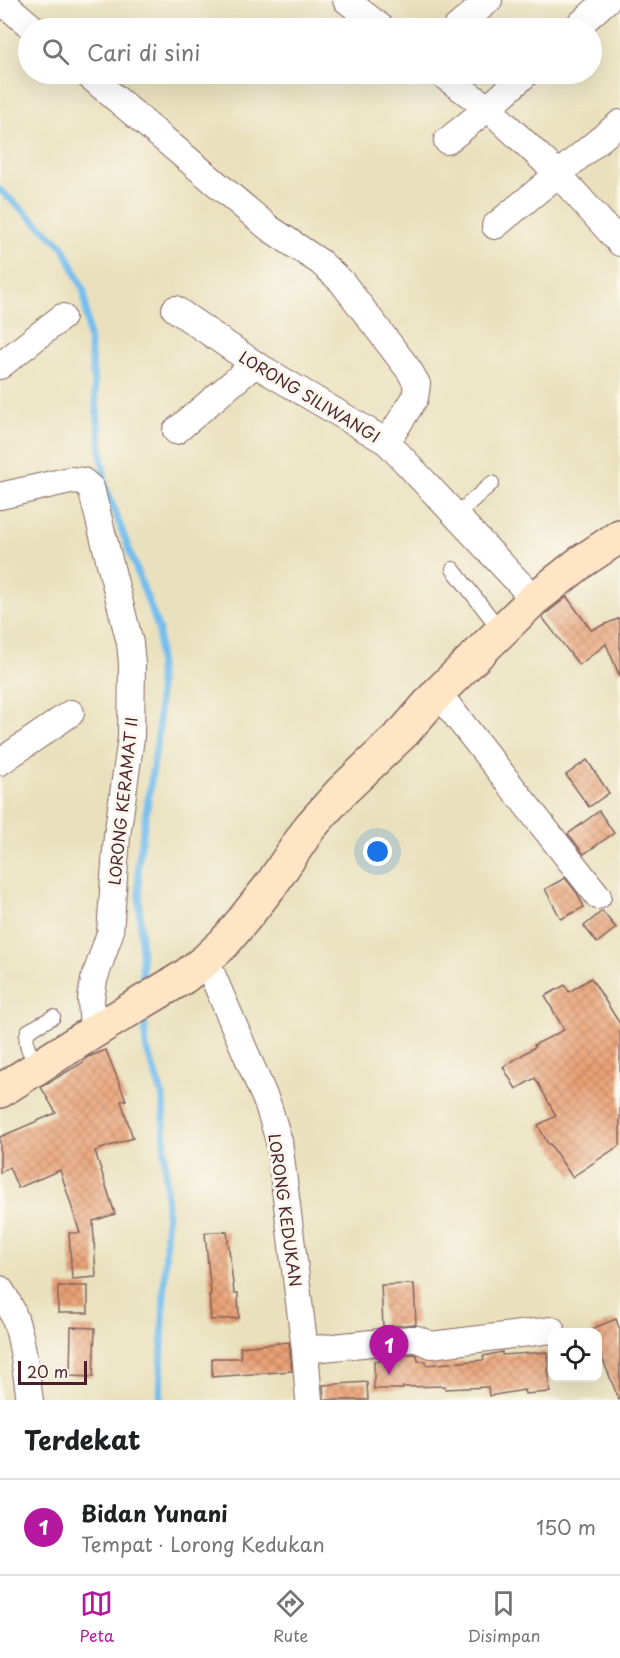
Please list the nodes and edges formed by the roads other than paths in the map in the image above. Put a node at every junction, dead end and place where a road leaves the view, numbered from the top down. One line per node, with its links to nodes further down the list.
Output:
1 (0, 0): 5 (street)
2 (346, 0): 6 (street)
3 (489, 0): 7 (street)
4 (607, 0): 8 (street)
5 (21, 18)
6 (369, 18)
7 (468, 18)
8 (587, 18)
9 (99, 84): 23 (street)
10 (455, 84): 12 (street)
11 (515, 84): 12 (street)
12 (488, 108): 14 (street); 15 (street)
13 (620, 123): 15 (street)
14 (447, 141)
15 (558, 174): 16 (street); 17 (street)
16 (495, 226)
17 (620, 243)
18 (175, 309): 20 (street, LORONG SILIWANGI)
19 (62, 317): 21 (street)
20 (255, 364): 22 (street); 23 (street, LORONG SILIWANGI)
21 (0, 366)
22 (176, 430)
23 (387, 442): 26 (street, LORONG SILIWANGI)
24 (492, 483): 26 (lane)
25 (0, 496): 37 (street, LORONG KERAMAT II)
26 (456, 515): 29 (street, LORONG SILIWANGI)
27 (620, 536): 29 (street)
28 (453, 569): 30 (lane)
29 (534, 599): 30 (street)
30 (501, 631): 31 (street)
31 (438, 693): 34 (street); 35 (street)
32 (71, 713): 33 (street)
33 (0, 762)
34 (598, 896)
35 (195, 968): 37 (street); 42 (street, LORONG KEDUKAN)
36 (53, 1017): 38 (lane)
37 (93, 1032): 38 (street)
38 (38, 1067): 39 (street)
39 (0, 1091)
40 (0, 1289): 43 (street)
41 (548, 1330): 42 (street)
42 (305, 1350): 44 (street, LORONG KEDUKAN)
43 (30, 1400)
44 (309, 1400)

